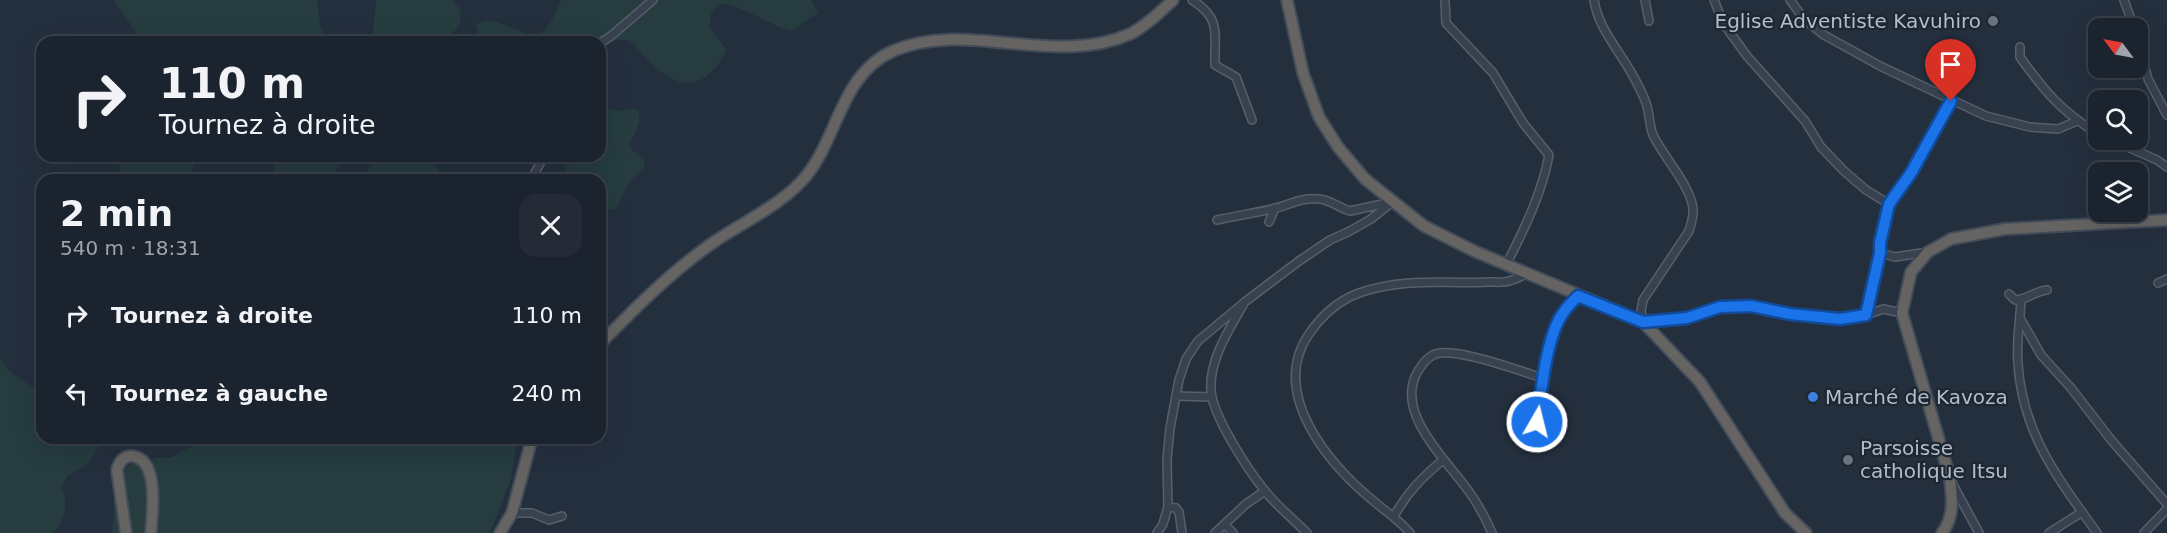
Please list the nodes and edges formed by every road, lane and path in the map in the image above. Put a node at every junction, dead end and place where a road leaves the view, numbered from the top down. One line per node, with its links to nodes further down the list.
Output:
1 (653, 0): 13 (street)
2 (1173, 0): 44 (highway)
3 (1192, 0): 18 (street)
4 (1287, 0): 23 (highway)
5 (1444, 0): 31 (street)
6 (1594, 0): 43 (street)
7 (1645, 0): 12 (street)
8 (1714, 0): 24 (street)
9 (1790, 0): 16 (street)
10 (2124, 0): 11 (street)
11 (2130, 18)
12 (1649, 21)
13 (606, 39)
14 (2020, 47): 19 (street)
15 (2148, 78): 17 (street)
16 (1951, 101): 19 (street); 24 (street)
17 (2167, 115)
18 (1252, 120)
19 (2077, 121): 20 (street)
20 (2088, 128)
21 (2134, 150): 22 (street)
22 (2167, 167)
23 (1392, 202): 25 (street); 31 (highway); 38 (street)
24 (1889, 204): 30 (street)
25 (1275, 208): 26 (street); 28 (street)
26 (1216, 220)
27 (2167, 220): 29 (highway)
28 (1269, 222)
29 (1928, 252): 30 (street); 40 (highway)
30 (1880, 253): 41 (street)
31 (1506, 265): 32 (highway)
32 (1526, 274): 37 (highway); 59 (street)
33 (2167, 279): 34 (street)
34 (2158, 283)
35 (2047, 290): 39 (street)
36 (2009, 294): 39 (street)
37 (1578, 296): 43 (highway); 45 (street)
38 (1246, 300): 46 (street); 47 (street)
39 (2020, 300): 42 (street)
40 (1902, 313): 41 (street); 51 (highway)
41 (1866, 315): 43 (street)
42 (2020, 318): 53 (street); 56 (street)
43 (1643, 322): 71 (highway)
44 (606, 338)
45 (1544, 378): 48 (street); 50 (street)
46 (1176, 396): 47 (street); 54 (street)
47 (1212, 397): 52 (street)
48 (1537, 422)
49 (530, 444): 57 (highway)
50 (1443, 460): 59 (street); 70 (street)
51 (1950, 478): 72 (highway); 73 (street)
52 (1265, 491): 60 (street); 68 (street)
53 (2167, 504)
54 (1168, 507): 64 (street); 65 (street)
55 (2167, 509): 76 (street)
56 (2082, 512): 74 (street); 75 (street)
57 (512, 513): 58 (street); 61 (highway)
58 (562, 516)
59 (1394, 516): 69 (street)
60 (1225, 525): 66 (street); 67 (street)
61 (501, 532)
62 (126, 533): 63 (highway)
63 (152, 533)
64 (1157, 533)
65 (1182, 533)
66 (1215, 533)
67 (1233, 533)
68 (1307, 533)
69 (1410, 533)
70 (1492, 533)
71 (1806, 533)
72 (1942, 533)
73 (1979, 533)
74 (2049, 533)
75 (2097, 533)
76 (2144, 533)

